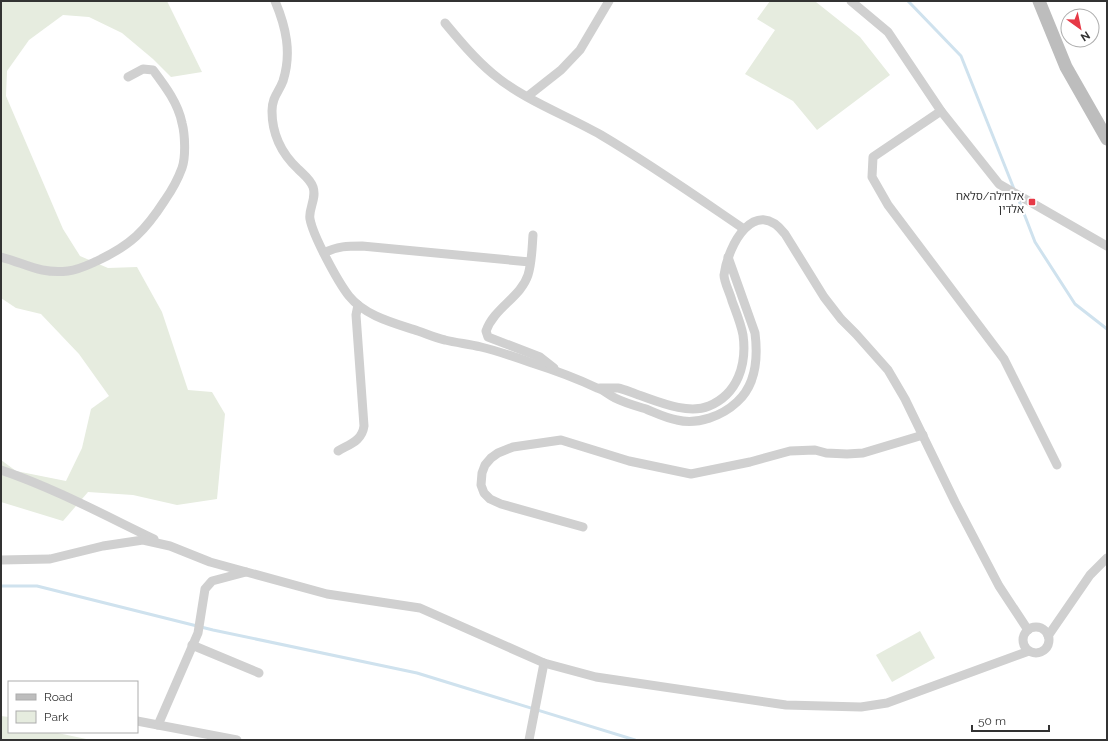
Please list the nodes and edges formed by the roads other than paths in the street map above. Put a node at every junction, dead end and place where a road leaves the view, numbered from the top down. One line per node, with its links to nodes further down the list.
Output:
1 (275, 1): 13 (street)
2 (609, 1): 7 (street)
3 (851, 1): 8 (street)
4 (1039, 1): 9 (street)
5 (445, 23): 7 (street)
6 (128, 77): 14 (street)
7 (528, 96): 10 (street)
8 (941, 111): 12 (street); 22 (street)
9 (1107, 139)
10 (744, 229): 15 (street); 20 (street)
11 (533, 235): 16 (street)
12 (1107, 246)
13 (324, 253): 16 (street); 17 (street)
14 (1, 257)
15 (728, 257): 19 (street); 19 (street)
16 (530, 262): 18 (street)
17 (358, 305): 18 (street); 21 (street)
18 (559, 373): 19 (street)
19 (600, 388)
20 (923, 435): 24 (street); 29 (street)
21 (338, 451)
22 (1057, 465)
23 (1, 470): 25 (street)
24 (583, 527)
25 (170, 546): 27 (street); 28 (street)
26 (1107, 558): 30 (street)
27 (1, 560)
28 (246, 572): 31 (street); 33 (street)
29 (1028, 630): 30 (street); 32 (street)
30 (1048, 636): 32 (street)
31 (192, 645): 34 (street); 36 (street)
32 (1029, 651): 33 (street)
33 (544, 663): 38 (street)
34 (259, 673)
35 (138, 721): 36 (street)
36 (158, 725): 37 (street)
37 (237, 740)
38 (528, 740)

